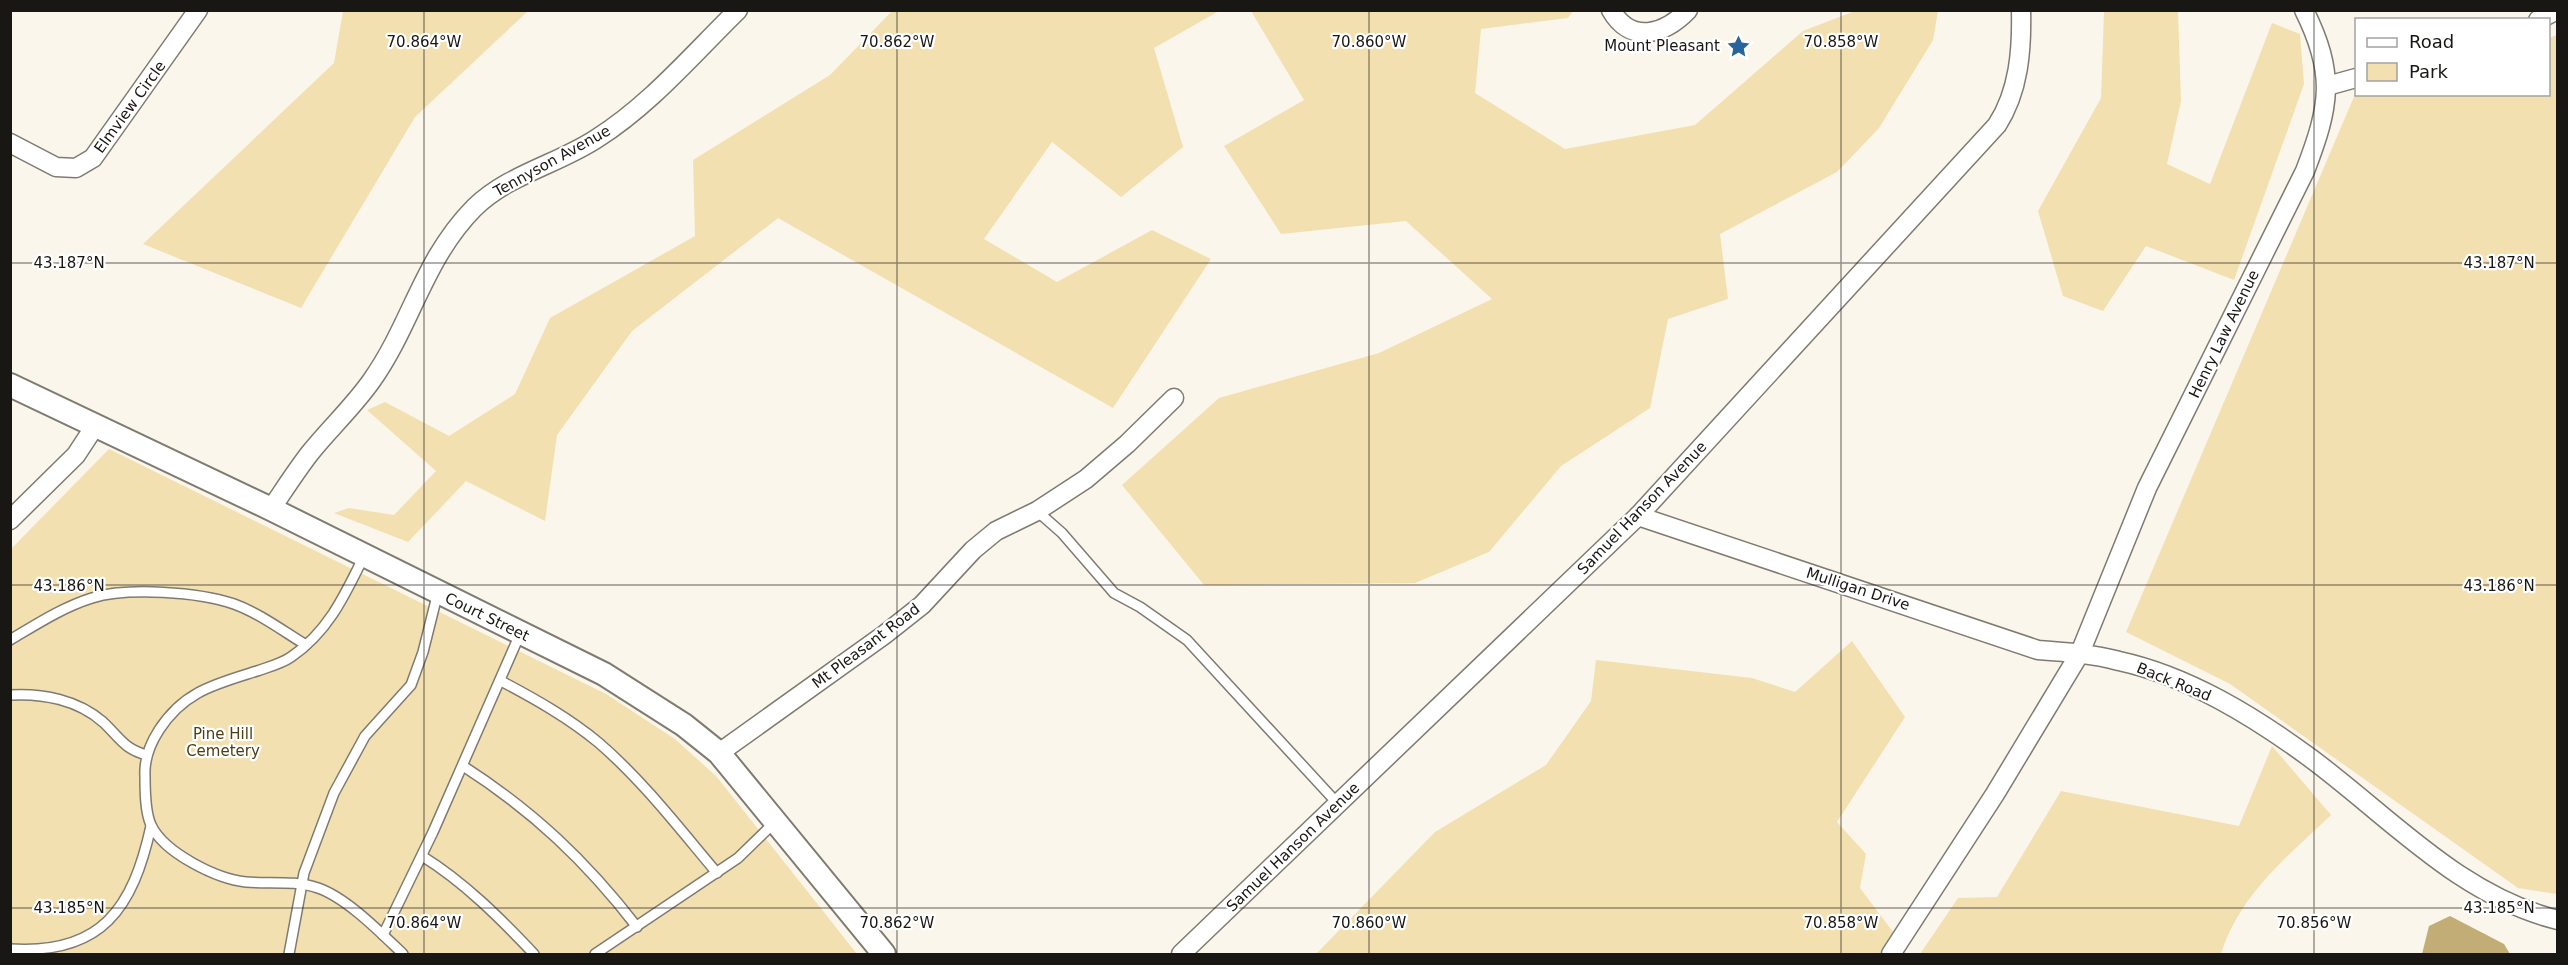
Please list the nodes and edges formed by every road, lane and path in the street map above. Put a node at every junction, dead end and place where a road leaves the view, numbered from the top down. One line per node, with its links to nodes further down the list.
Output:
1 (198, 10): 11 (street, Elmview Circle)
2 (738, 10): 15 (street, Tennyson Avenue)
3 (1611, 10): 4 (street)
4 (1688, 10)
5 (2020, 10): 17 (street, Samuel Hanson Avenue)
6 (2304, 10): 10 (street, Henry Law Avenue)
7 (2557, 10): 8 (street)
8 (2542, 18)
9 (2355, 78): 10 (street)
10 (2327, 86): 24 (street, Henry Law Avenue)
11 (10, 143)
12 (10, 385): 14 (street, Court Street)
13 (1174, 398): 16 (street, Mt Pleasant Road)
14 (95, 426): 15 (street, Court Street); 18 (street)
15 (271, 508): 19 (street, Court Street)
16 (1037, 511): 27 (street, Mt Pleasant Road); 30 (lane)
17 (1638, 516): 24 (street, Mulligan Drive); 30 (street, Samuel Hanson Avenue)
18 (10, 520)
19 (364, 556): 20 (street, Court Street); 23 (lane)
20 (438, 592): 21 (street, Court Street); 35 (lane)
21 (521, 633): 25 (lane); 27 (street, Court Street)
22 (10, 640): 23 (lane)
23 (306, 645): 28 (lane)
24 (2080, 653): 36 (street, Back Road); 46 (street)
25 (501, 681): 29 (lane); 34 (lane)
26 (10, 695): 28 (lane)
27 (719, 753): 31 (street, Court Street)
28 (147, 755): 32 (lane)
29 (463, 766): 33 (lane); 37 (lane)
30 (1338, 804): 45 (street, Samuel Hanson Avenue)
31 (776, 820): 34 (lane); 44 (street, Court Street)
32 (151, 826): 35 (lane); 39 (lane)
33 (422, 856): 38 (lane); 42 (lane)
34 (717, 873): 37 (lane)
35 (302, 885): 38 (lane); 40 (lane)
36 (2558, 920)
37 (637, 927): 43 (lane)
38 (383, 935): 41 (lane)
39 (10, 949)
40 (290, 954)
41 (403, 954)
42 (534, 954)
43 (595, 954)
44 (884, 954)
45 (1181, 954)
46 (1891, 954)

